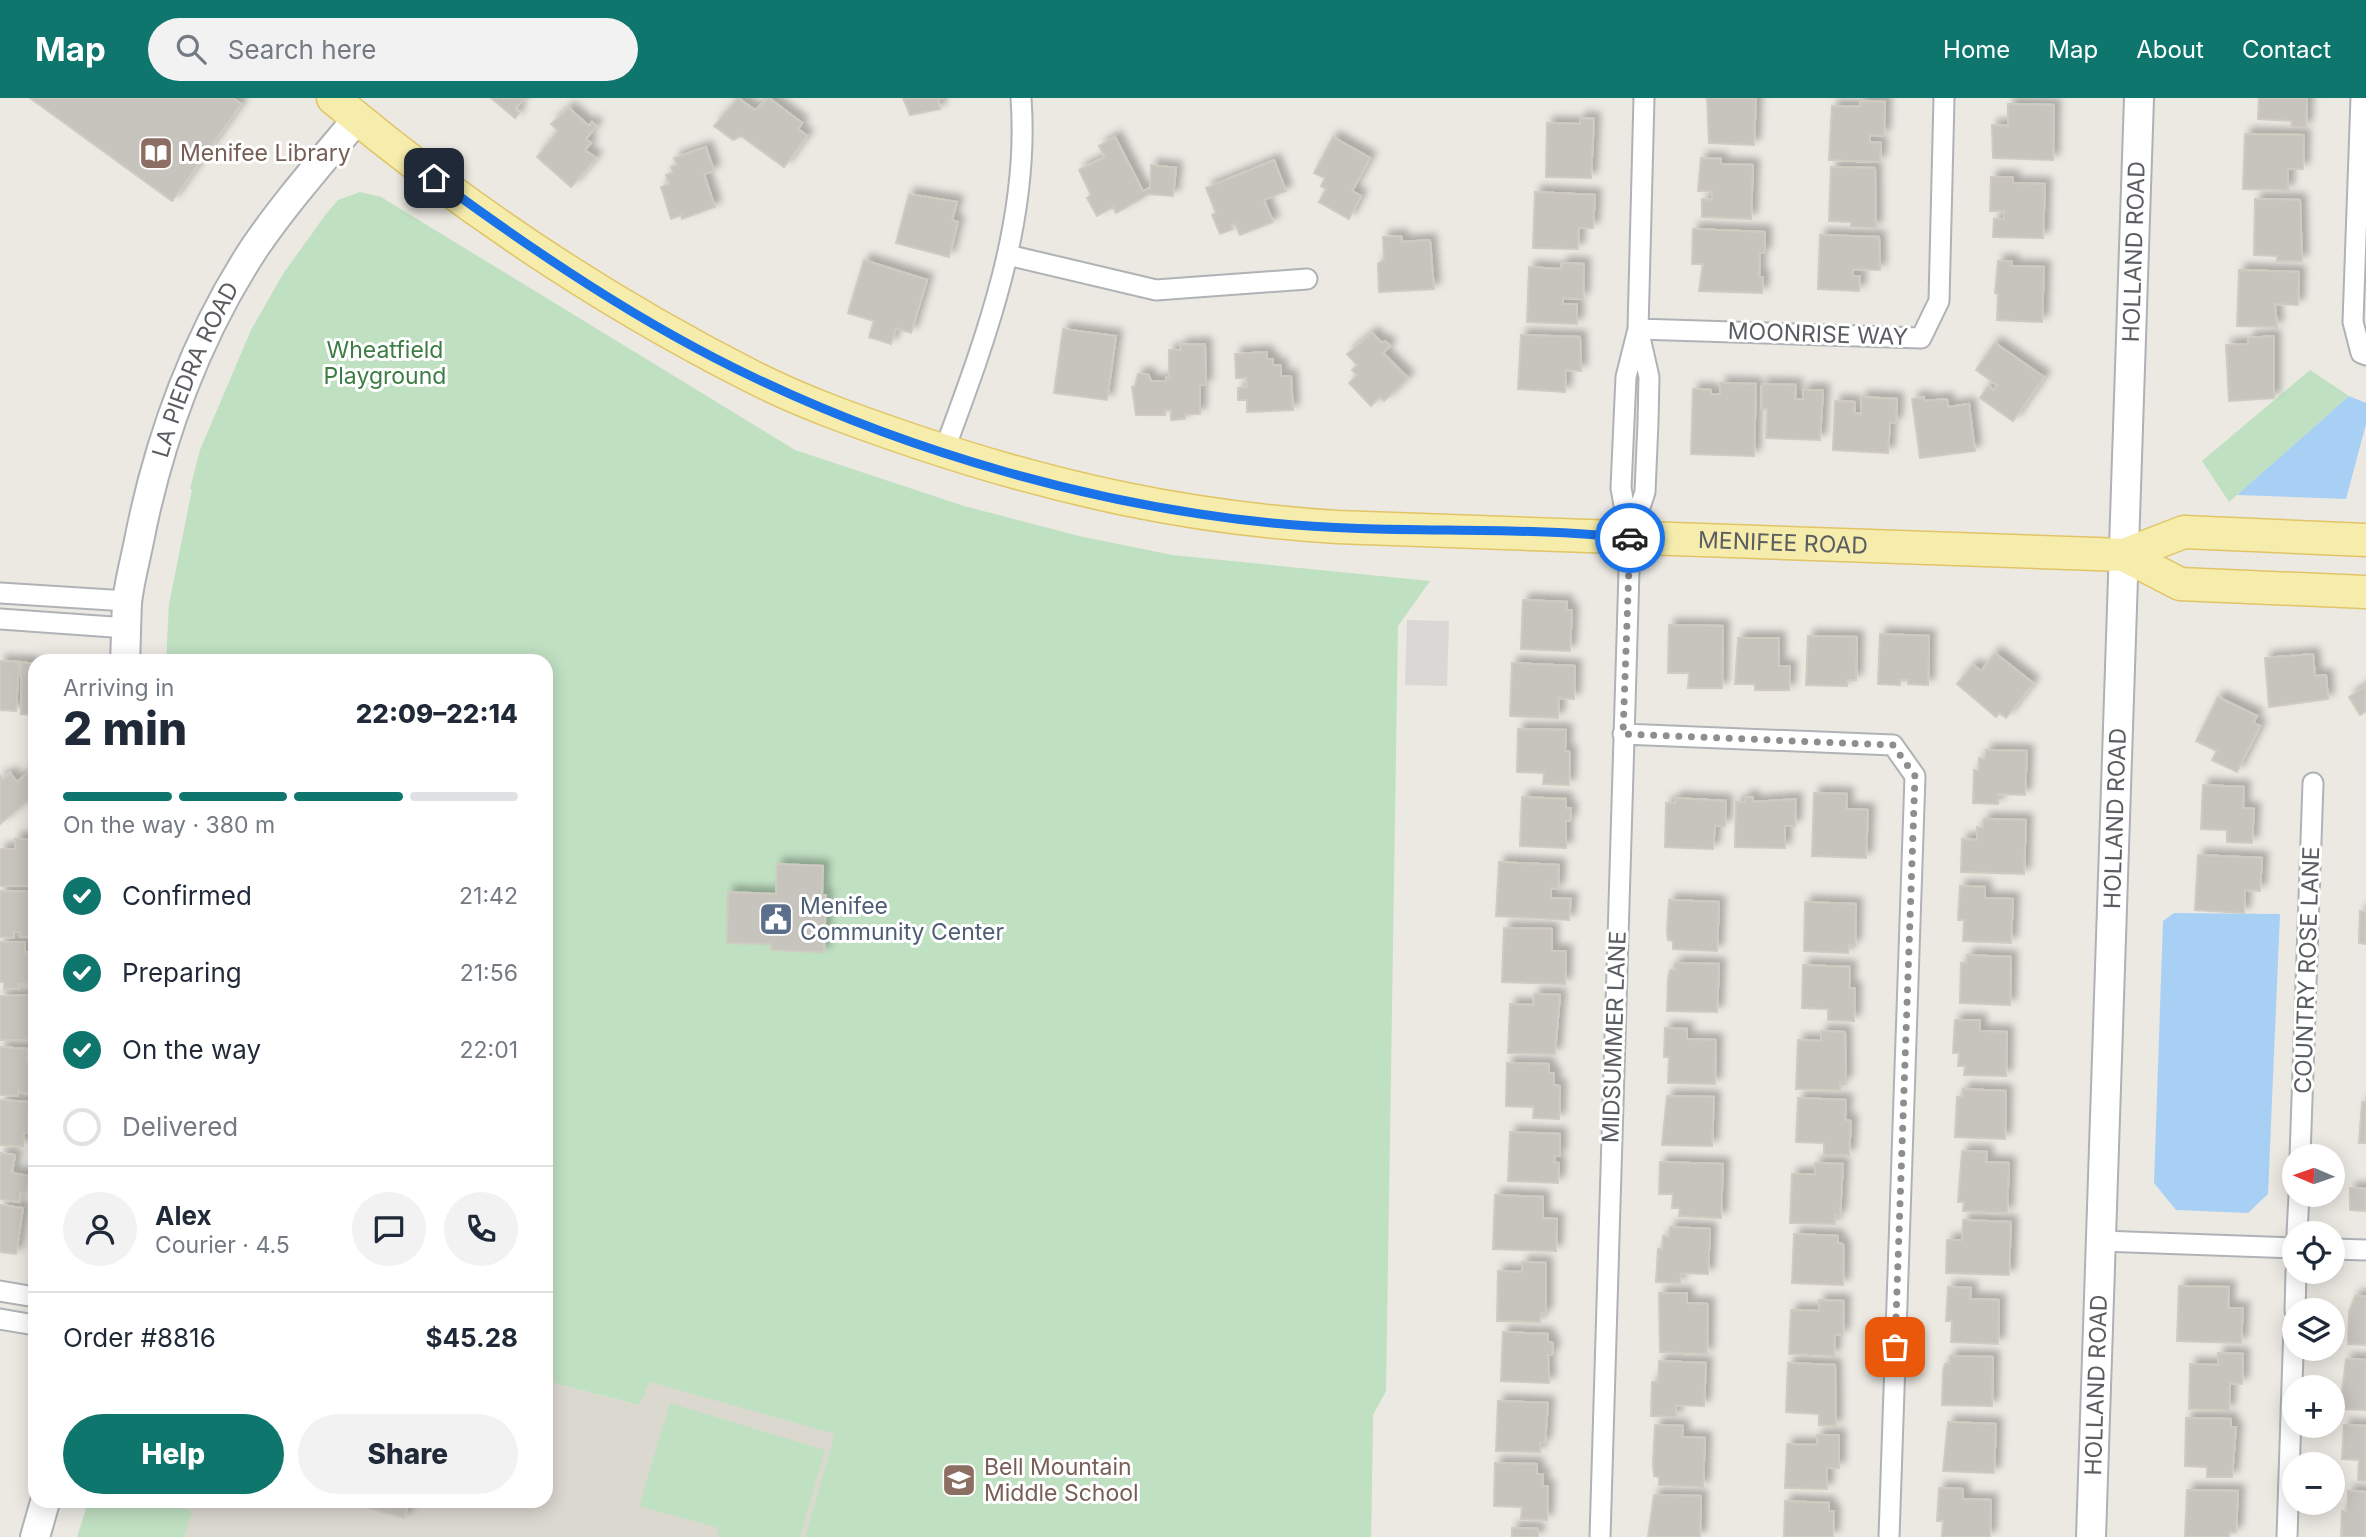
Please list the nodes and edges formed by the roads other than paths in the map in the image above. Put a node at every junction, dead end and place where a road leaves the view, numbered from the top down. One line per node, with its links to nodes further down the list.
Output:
1 (333, 98): 7 (main road, MENIFEE ROAD)
2 (1021, 98): 8 (street)
3 (1644, 98): 10 (street, MIDSUMMER LANE)
4 (1944, 98): 10 (street, MOONRISE WAY)
5 (2139, 98): 15 (main road, HOLLAND ROAD)
6 (2361, 98): 11 (street)
7 (357, 118): 12 (main road, MENIFEE ROAD); 18 (main road, LA PIEDRA ROAD)
8 (1008, 255): 9 (street); 12 (street)
9 (1307, 279)
10 (1638, 328): 13 (street, MIDSUMMER LANE)
11 (2363, 354)
12 (944, 451): 13 (main road, MENIFEE ROAD)
13 (1630, 538): 15 (main road, MENIFEE ROAD); 21 (street, MIDSUMMER LANE)
14 (2366, 540): 15 (main road, MENIFEE ROAD)
15 (2124, 555): 16 (main road, MENIFEE ROAD); 24 (main road, HOLLAND ROAD)
16 (2366, 592)
17 (0, 593): 18 (street)
18 (127, 615): 19 (street); 20 (main road, LA PIEDRA ROAD)
19 (0, 619)
20 (125, 654)
21 (1623, 734): 35 (street, MIDSUMMER LANE); 36 (street)
22 (2313, 783): 23 (street, COUNTRY ROSE LANE)
23 (2300, 1144)
24 (2101, 1241): 25 (street); 37 (main road, HOLLAND ROAD)
25 (2282, 1248)
26 (2345, 1249): 27 (street)
27 (2366, 1250)
28 (0, 1292): 29 (street)
29 (28, 1296)
30 (0, 1319): 31 (street)
31 (28, 1324)
32 (2293, 1361): 38 (street)
33 (43, 1508): 34 (main road)
34 (35, 1537)
35 (1600, 1537)
36 (1889, 1537)
37 (2091, 1537)
38 (2287, 1537)

